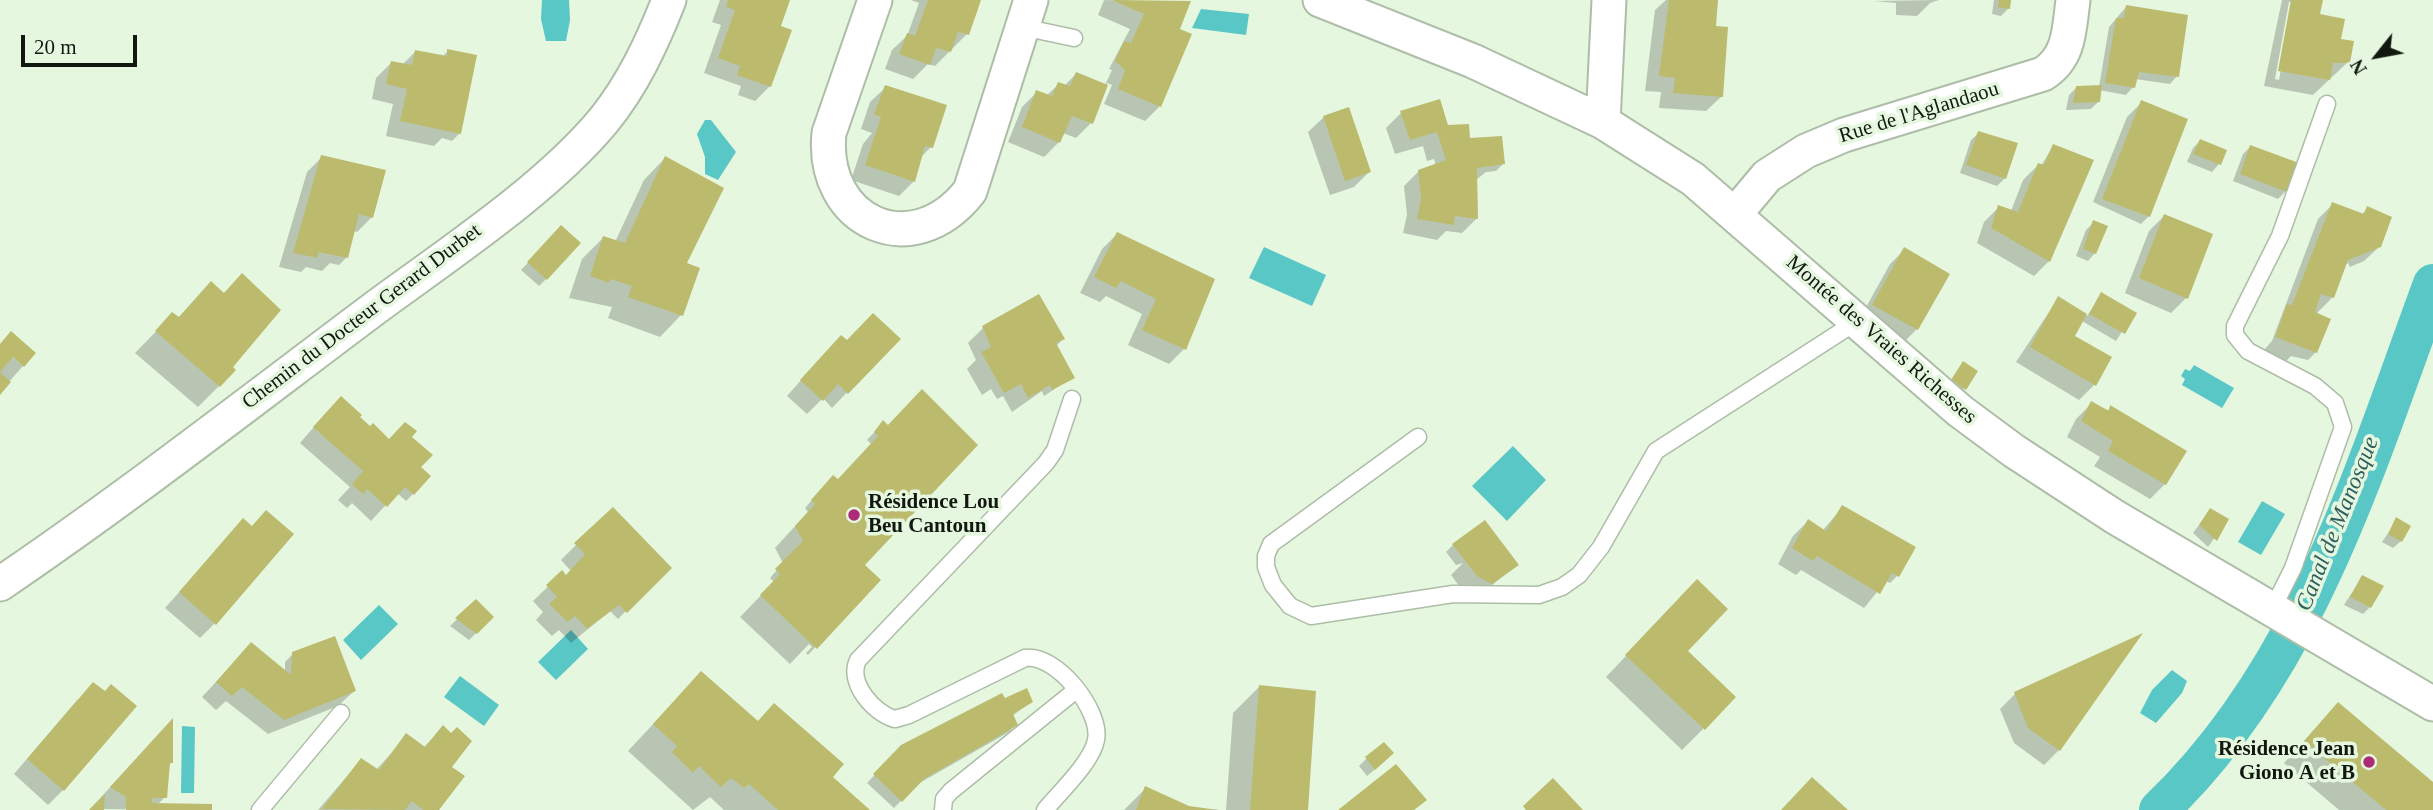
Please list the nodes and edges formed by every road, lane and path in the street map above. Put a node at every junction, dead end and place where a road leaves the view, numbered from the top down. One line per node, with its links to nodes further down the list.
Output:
1 (669, 0): 14 (street, Chemin du Docteur Gerard Durbet)
2 (875, 0): 6 (street)
3 (1320, 0): 9 (street, Montée des Vraies Richesses)
4 (1609, 0): 9 (street)
5 (2073, 0): 10 (street, Rue de l'Aglandaou)
6 (1027, 13): 7 (lane)
7 (1074, 38)
8 (2327, 104): 15 (lane)
9 (1602, 122): 10 (street, Montée des Vraies Richesses)
10 (1736, 213): 11 (street, Montée des Vraies Richesses)
11 (1856, 322): 13 (lane); 15 (street, Montée des Vraies Richesses)
12 (1072, 399): 16 (lane)
13 (1418, 437)
14 (0, 584)
15 (2276, 613): 17 (street, Montée des Vraies Richesses)
16 (1076, 690): 20 (lane); 21 (lane)
17 (2433, 705)
18 (341, 713): 19 (lane)
19 (260, 810)
20 (943, 810)
21 (1045, 810)

